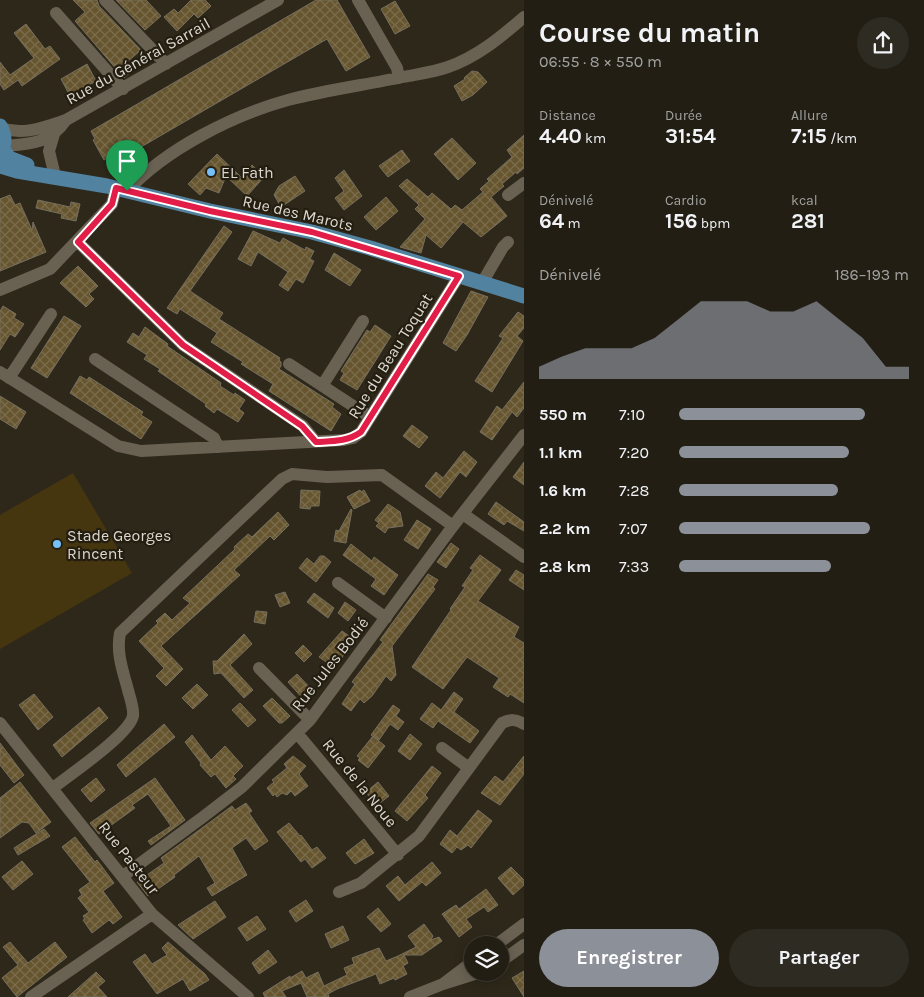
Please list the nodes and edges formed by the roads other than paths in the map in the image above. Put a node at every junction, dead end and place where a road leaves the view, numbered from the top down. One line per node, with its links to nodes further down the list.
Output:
1 (105, 0): 6 (street)
2 (278, 0): 6 (street, Rue du Général Sarrail)
3 (358, 0): 7 (street)
4 (56, 13): 8 (street)
5 (524, 17): 7 (street)
6 (166, 64): 8 (street, Rue du Général Sarrail)
7 (399, 78): 16 (street)
8 (123, 89): 9 (street, Rue du Général Sarrail)
9 (66, 120): 10 (street, Rue du Général Sarrail); 11 (street, Rue du Général Sarrail)
10 (0, 127): 12 (main road)
11 (54, 134): 12 (street, Rue du Général Sarrail); 14 (street)
12 (2, 149): 14 (main road, Rue des Marots)
13 (0, 166): 14 (main road, Rue des Marots)
14 (58, 175): 16 (main road, Rue des Marots)
15 (524, 183): 17 (street)
16 (122, 190): 18 (street); 20 (main road, Rue des Marots)
17 (508, 195)
18 (78, 242): 22 (street); 32 (street)
19 (508, 242): 21 (street)
20 (459, 276): 21 (main road, Rue des Marots); 30 (street, Rue du Beau Toquat)
21 (482, 283): 23 (main road, Rue des Marots)
22 (0, 290)
23 (524, 296)
24 (51, 314): 28 (street)
25 (363, 321): 29 (street)
26 (95, 359): 33 (street)
27 (289, 364): 29 (street)
28 (4, 375): 33 (street, Rue du Beau Toquat)
29 (322, 386): 30 (street)
30 (370, 416): 32 (street, Rue du Beau Toquat)
31 (524, 435): 34 (street, Rue Jules Bodié)
32 (316, 442): 33 (street, Rue du Beau Toquat)
33 (218, 447)
34 (463, 514): 35 (street, Rue Jules Bodié); 36 (street)
35 (453, 526): 38 (street, Rue Jules Bodié); 46 (street)
36 (524, 557)
37 (338, 583): 38 (street)
38 (386, 618): 40 (street, Rue Jules Bodié)
39 (259, 668): 40 (street)
40 (310, 720): 43 (street, Rue Jules Bodié)
41 (0, 723): 46 (street, Rue Pasteur)
42 (524, 724): 45 (street)
43 (297, 733): 47 (street, Rue de la Noue); 48 (street, Rue Jules Bodié)
44 (442, 748): 45 (street)
45 (469, 768): 47 (street)
46 (53, 788): 48 (street, Rue Pasteur)
47 (398, 855): 49 (street)
48 (123, 876): 50 (street, Rue Pasteur)
49 (340, 892)
50 (152, 914): 58 (street); 59 (street, Rue Pasteur)
51 (524, 924): 52 (street)
52 (508, 936)
53 (524, 945): 54 (street)
54 (509, 956)
55 (464, 968): 57 (street)
56 (464, 977): 57 (street)
57 (443, 984): 60 (street)
58 (31, 997)
59 (248, 997)
60 (410, 997)

